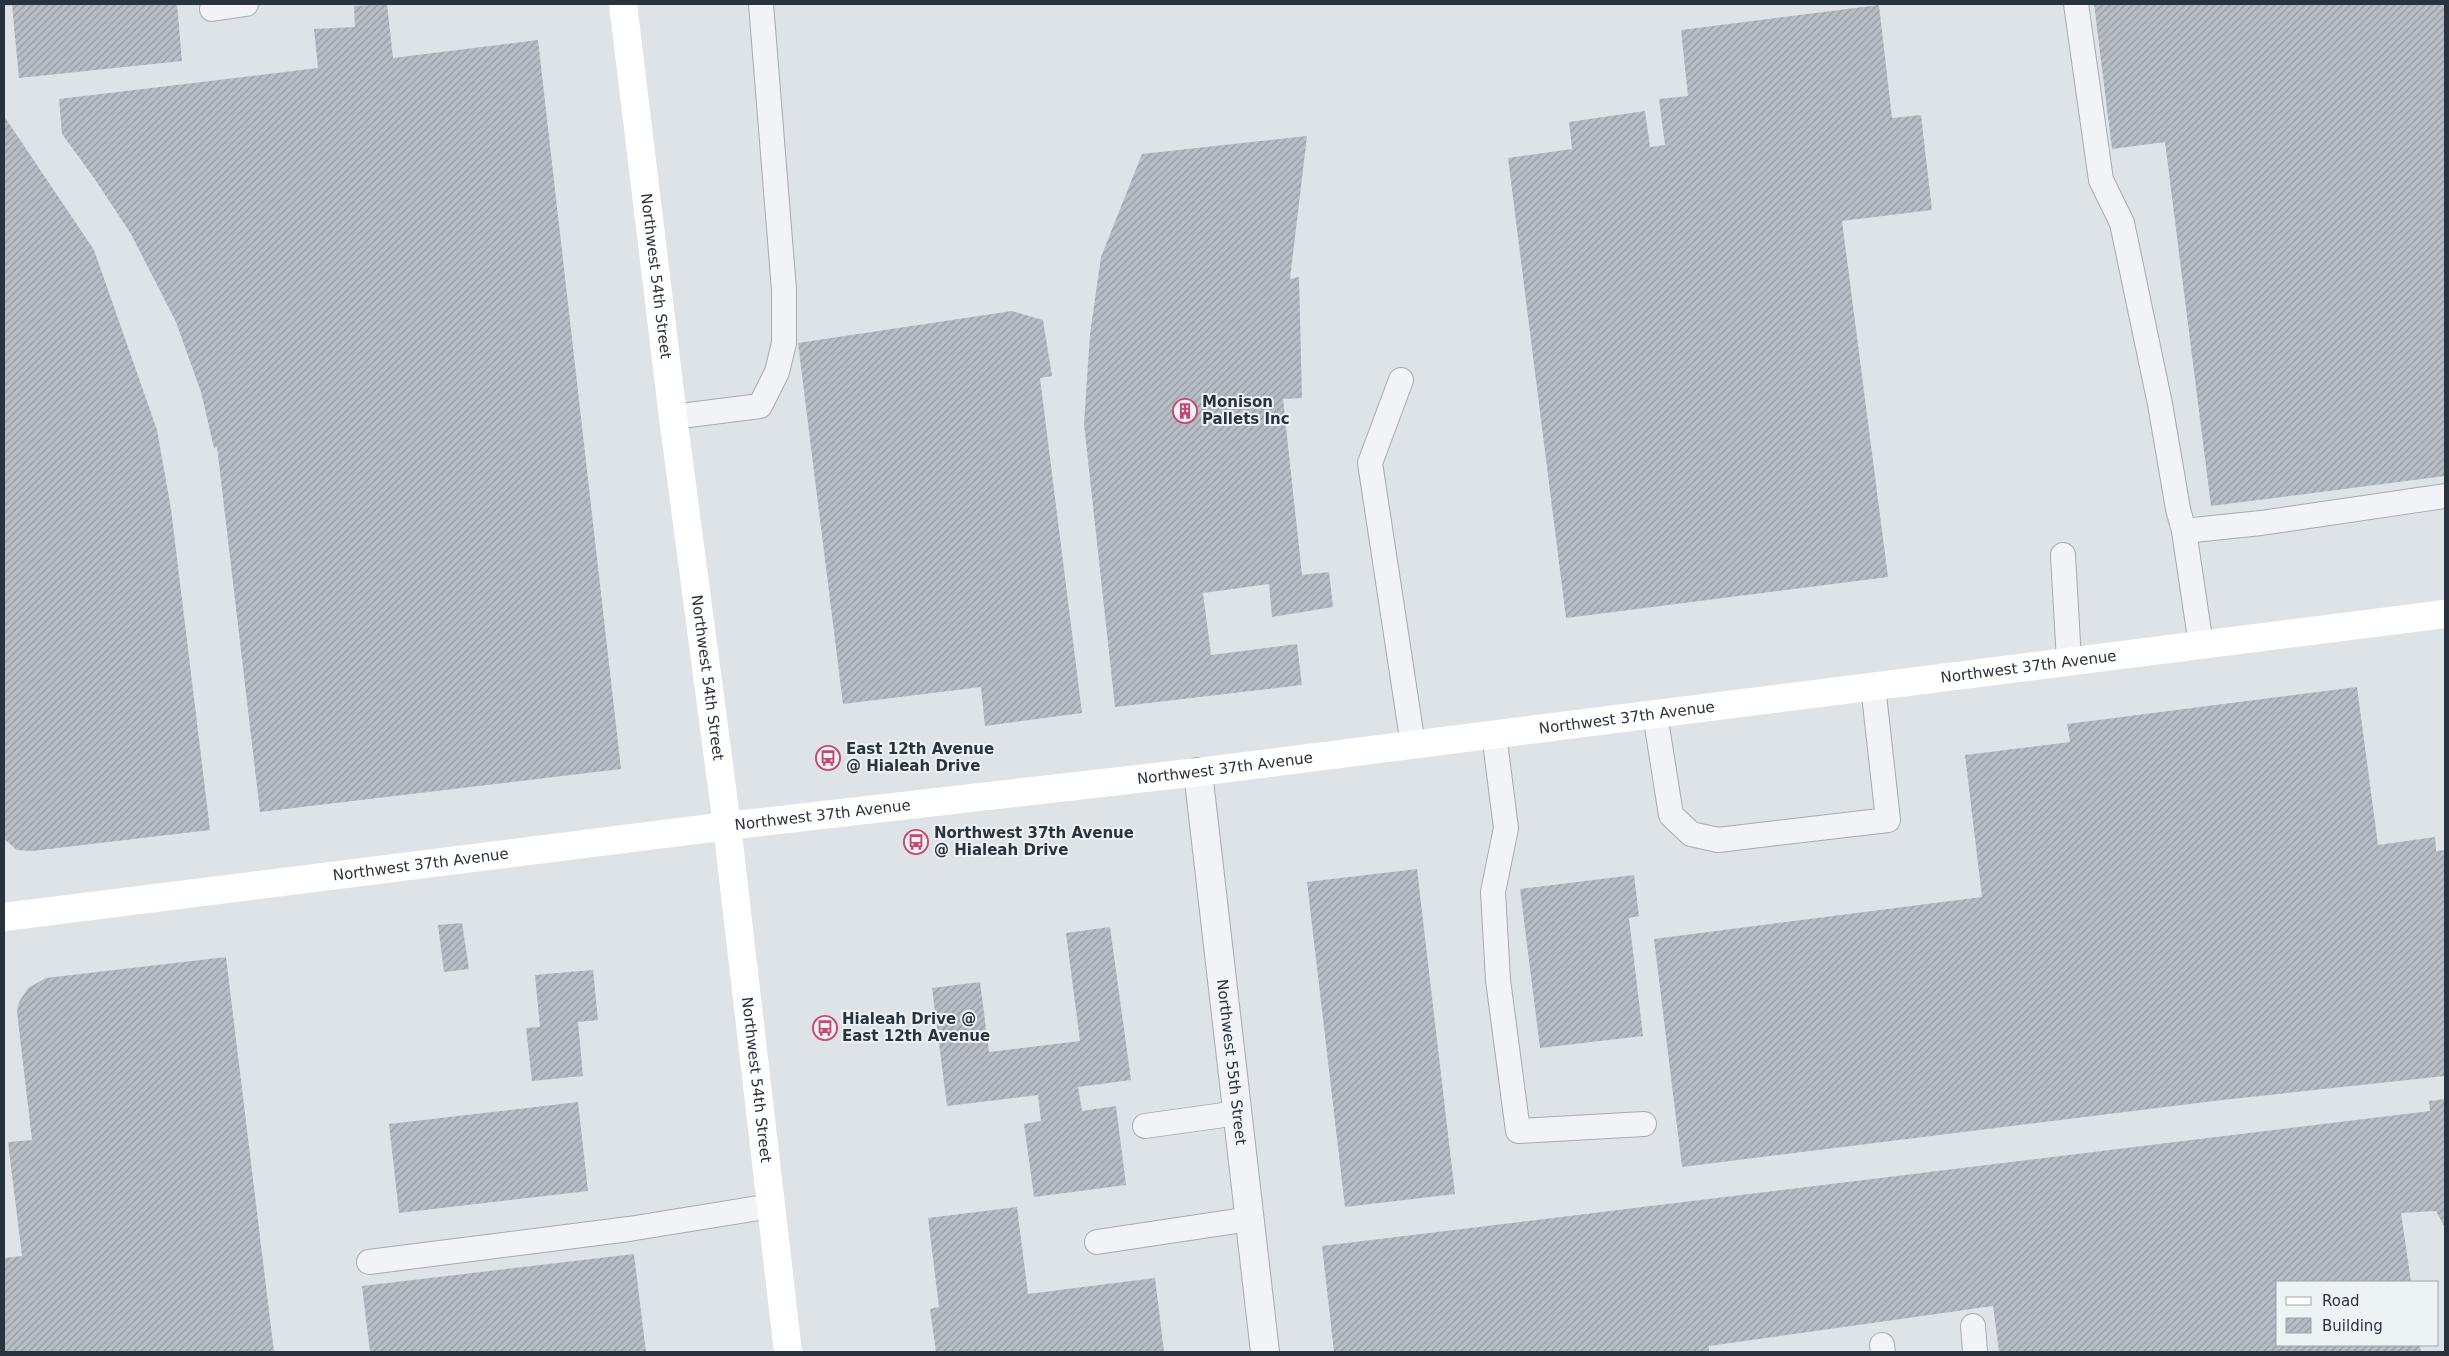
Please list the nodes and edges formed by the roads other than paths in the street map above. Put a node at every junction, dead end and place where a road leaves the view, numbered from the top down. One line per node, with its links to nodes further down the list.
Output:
1 (246, 4): 5 (lane)
2 (623, 4): 7 (street, Northwest 54th Street)
3 (761, 4): 7 (lane)
4 (2076, 4): 9 (lane)
5 (212, 8)
6 (1401, 380): 17 (lane)
7 (673, 416): 19 (street, Northwest 54th Street)
8 (2445, 496): 9 (lane)
9 (2184, 531): 12 (lane)
10 (2063, 555): 13 (lane)
11 (2445, 614): 12 (street, Northwest 37th Avenue)
12 (2201, 645): 13 (street, Northwest 37th Avenue)
13 (2069, 661): 14 (street, Northwest 37th Avenue)
14 (1873, 686): 15 (street, Northwest 37th Avenue); 15 (lane)
15 (1655, 714): 16 (street, Northwest 37th Avenue)
16 (1494, 734): 17 (street, Northwest 37th Avenue); 22 (lane)
17 (1413, 744): 18 (street, Northwest 37th Avenue)
18 (1198, 772): 19 (street, Northwest 37th Avenue); 21 (street, Northwest 55th Street)
19 (727, 826): 20 (street, Northwest 37th Avenue); 24 (street, Northwest 54th Street)
20 (4, 917)
21 (1238, 1113): 23 (lane); 25 (street, Northwest 55th Street)
22 (1644, 1124)
23 (1144, 1126)
24 (771, 1206): 27 (lane); 29 (street, Northwest 54th Street)
25 (1250, 1219): 26 (lane); 30 (street, Northwest 55th Street)
26 (1097, 1242)
27 (369, 1262)
28 (1972, 1326): 31 (lane)
29 (788, 1352)
30 (1265, 1352)
31 (1975, 1352)

